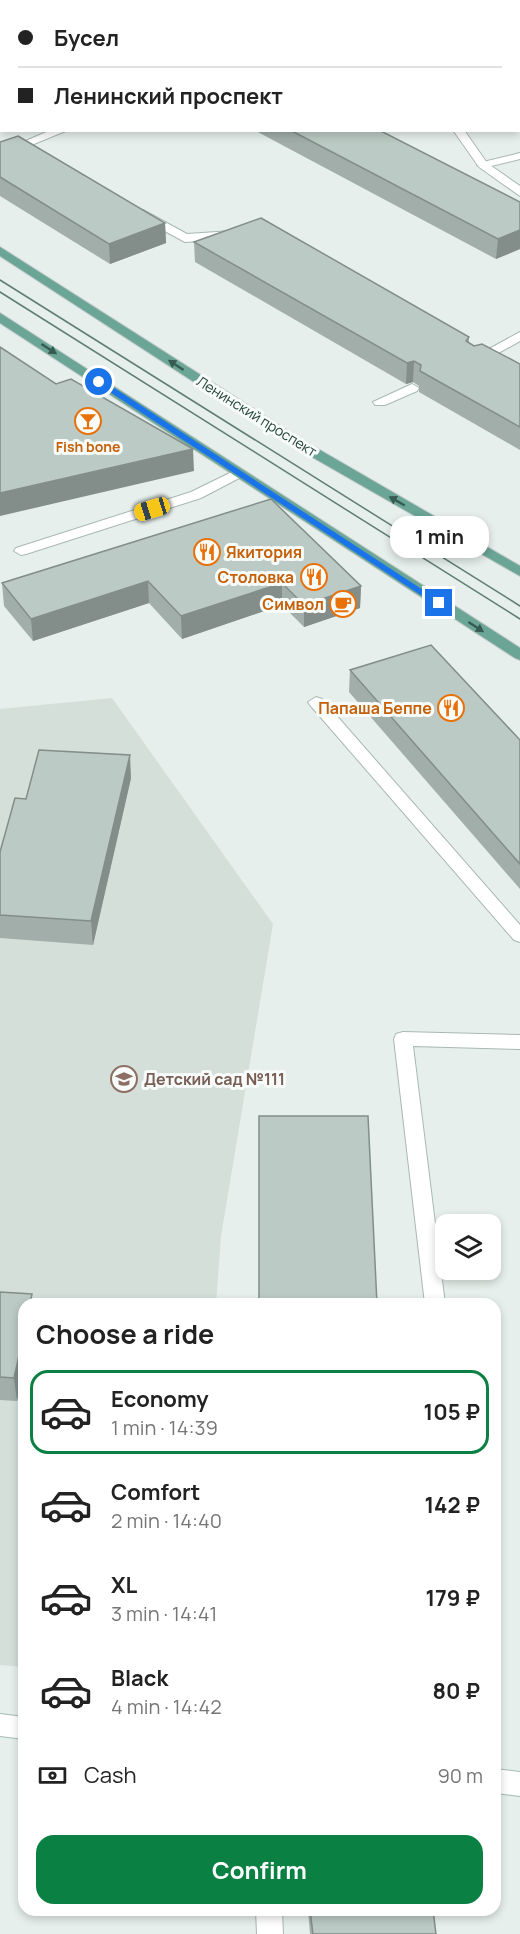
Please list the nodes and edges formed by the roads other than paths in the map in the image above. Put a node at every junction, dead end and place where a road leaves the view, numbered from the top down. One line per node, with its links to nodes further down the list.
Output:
1 (58, 132): 3 (street)
2 (459, 132): 5 (street)
3 (20, 146)
4 (520, 156): 5 (street)
5 (483, 165): 6 (street)
6 (520, 192)
7 (135, 209): 8 (street)
8 (248, 234)
9 (0, 251): 17 (main road, Ленинский проспект, one-way to 9)
10 (0, 316): 15 (main road, one-way to 15)
11 (520, 336): 12 (street)
12 (503, 365)
13 (412, 388): 14 (street)
14 (380, 402)
15 (238, 474): 16 (street); 18 (main road, one-way to 18)
16 (21, 551)
17 (520, 572)
18 (520, 655)
19 (316, 702): 20 (street)
20 (520, 936)
21 (519, 1040): 22 (street)
22 (434, 1298)
23 (0, 1725): 24 (street)
24 (18, 1727)
25 (501, 1782): 26 (street)
26 (520, 1784)
27 (269, 1916): 28 (street)
28 (270, 1934)

